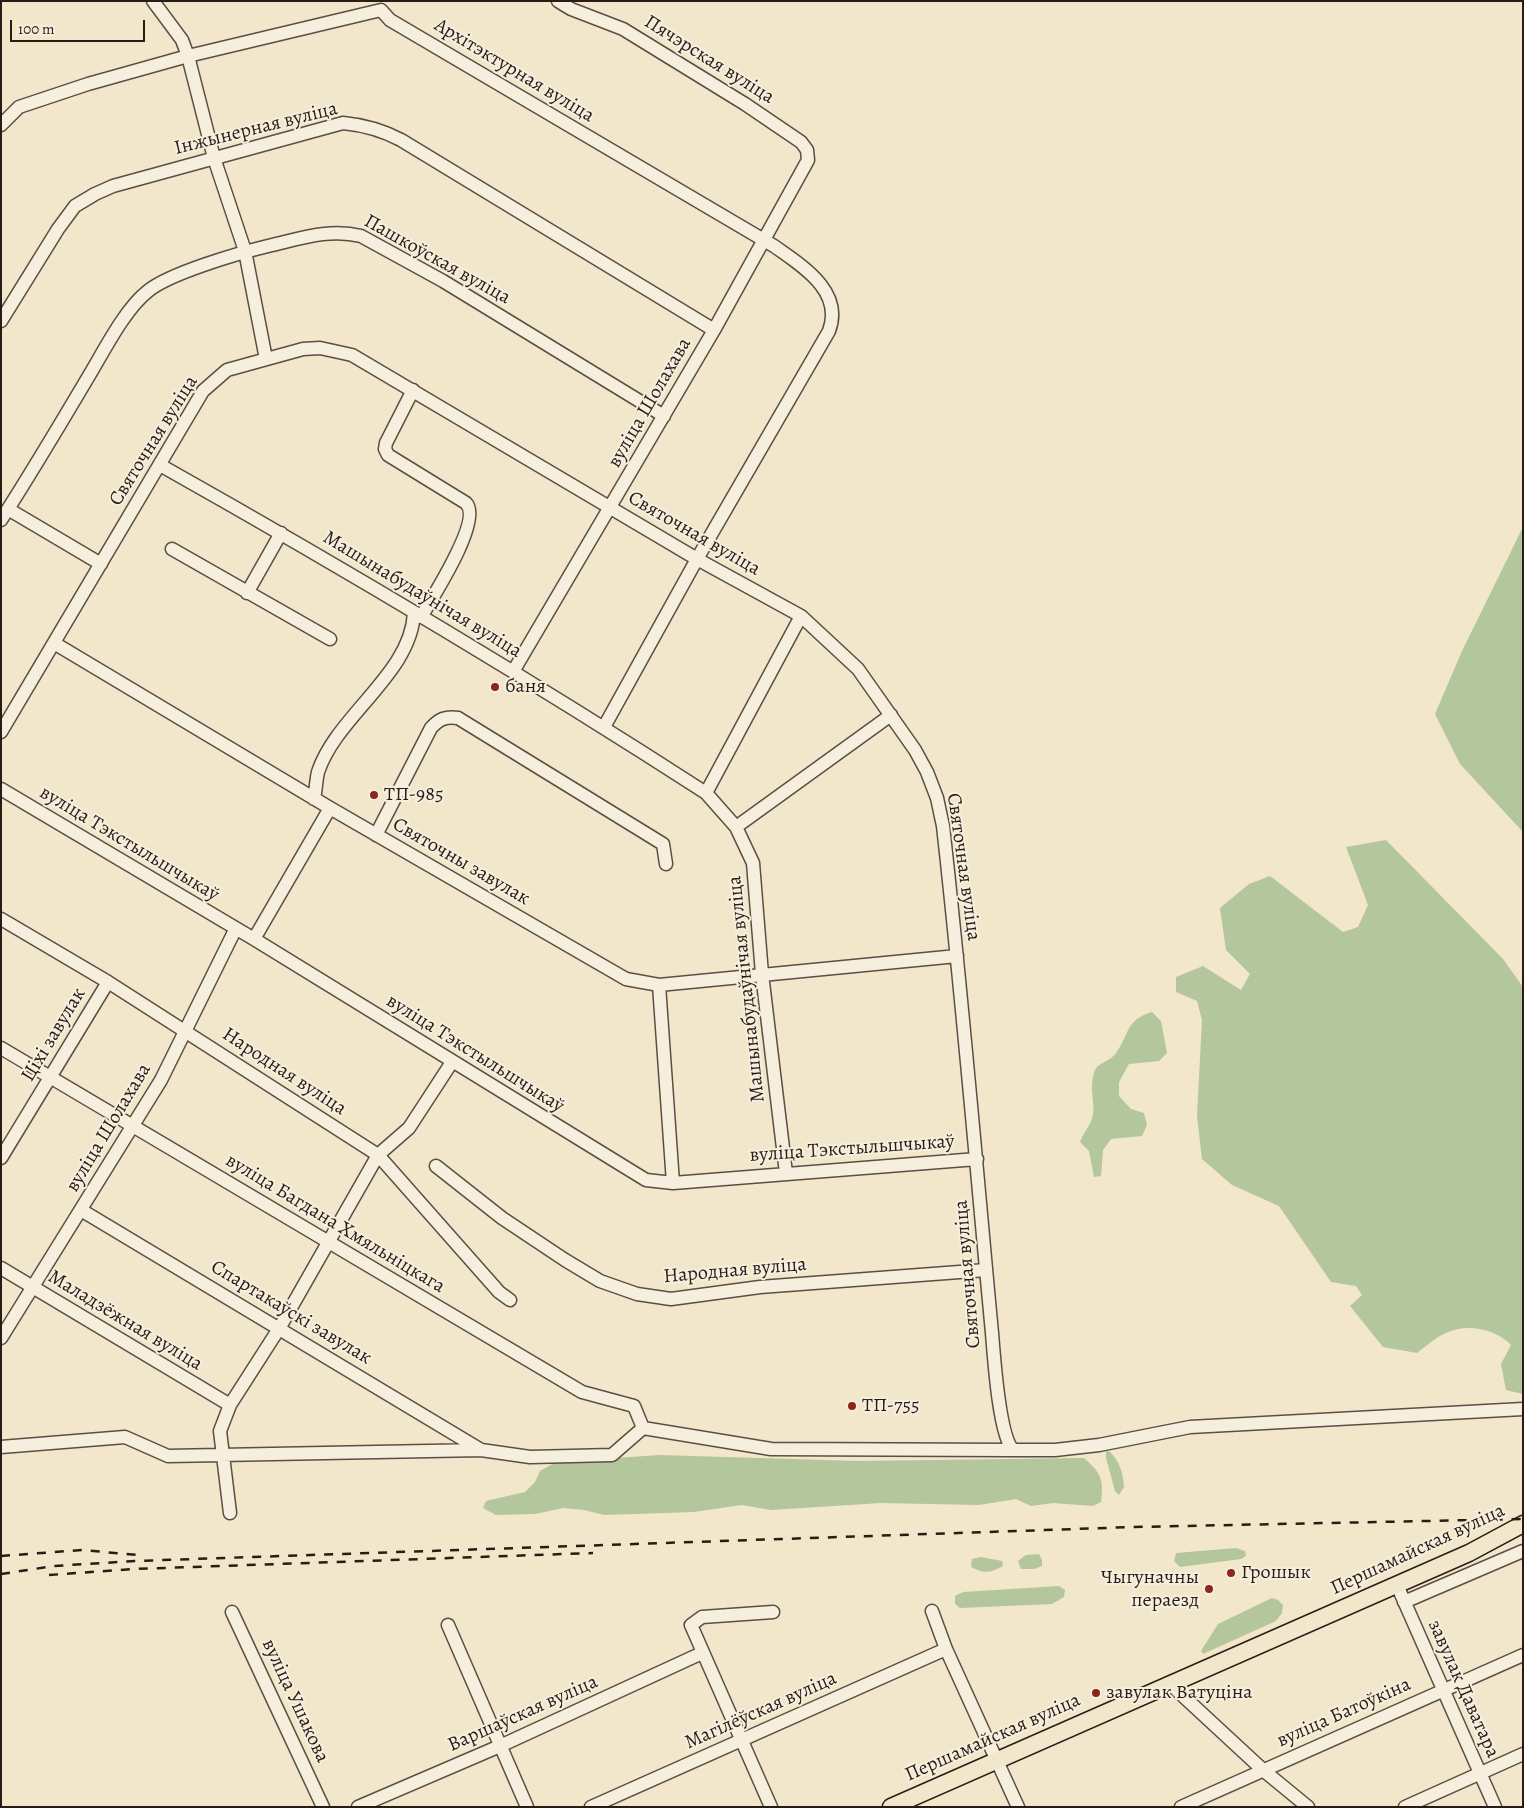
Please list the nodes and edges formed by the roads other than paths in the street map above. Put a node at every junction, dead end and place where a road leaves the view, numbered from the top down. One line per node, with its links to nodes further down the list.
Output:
1 (153, 1): 4 (street)
2 (558, 1): 6 (street, Пячэрская вуліца)
3 (383, 5): 4 (street, Архітэктурная вуліца); 8 (street, Архітэктурная вуліца)
4 (188, 56): 5 (street, Архітэктурная вуліца); 7 (street)
5 (1, 125)
6 (807, 150): 8 (street, вуліца Шолахава)
7 (214, 158): 9 (street); 10 (street, Інжынерная вуліца); 11 (street, Інжынерная вуліца)
8 (762, 240): 11 (street, вуліца Шолахава); 20 (street, Архітэктурная вуліца)
9 (245, 251): 12 (street); 14 (street, Пашкоўская вуліца); 17 (street, Пашкоўская вуліца)
10 (1, 321)
11 (714, 330): 14 (street, вуліца Шолахава)
12 (266, 359): 13 (street, Святочная вуліца); 15 (street, Святочная вуліца)
13 (414, 390): 16 (street, Святочная вуліца); 23 (street)
14 (664, 416): 16 (street, вуліца Шолахава)
15 (160, 465): 18 (street, Машынабудаўнічая вуліца); 21 (street, Святочная вуліца)
16 (611, 508): 20 (street, Святочная вуліца); 27 (street, вуліца Шолахава)
17 (5, 514): 21 (street)
18 (282, 534): 22 (street); 23 (street, Машынабудаўнічая вуліца)
19 (172, 549): 22 (street)
20 (697, 559): 24 (street, Святочная вуліца); 29 (street)
21 (101, 564): 26 (street, Святочная вуліца)
22 (247, 593): 25 (street)
23 (418, 616): 27 (street, Машынабудаўнічая вуліца); 33 (street)
24 (801, 616): 28 (street, Святочная вуліца); 32 (street)
25 (330, 639)
26 (54, 643): 30 (street, Святочная вуліца); 33 (street, Святочны завулак)
27 (514, 670): 29 (street, Машынабудаўнічая вуліца)
28 (891, 716): 35 (street); 41 (street, Святочная вуліца)
29 (604, 727): 32 (street, Машынабудаўнічая вуліца)
30 (1, 732)
31 (1, 789): 39 (street, вуліца Тэкстыльшчыкаў)
32 (706, 793): 35 (street, Машынабудаўнічая вуліца)
33 (314, 799): 34 (street, Святочны завулак)
34 (330, 808): 36 (street, Святочны завулак); 40 (street)
35 (736, 827): 42 (street, Машынабудаўнічая вуліца)
36 (376, 835): 37 (street); 44 (street, Святочны завулак)
37 (666, 864)
38 (1, 919): 43 (street, Народная вуліца)
39 (235, 930): 40 (street, вуліца Тэкстыльшчыкаў); 45 (street, вуліца Шолахава)
40 (254, 939): 47 (street, вуліца Тэкстыльшчыкаў)
41 (957, 956): 42 (street, Святочны завулак); 52 (street, Святочная вуліца)
42 (762, 974): 44 (street, Святочны завулак); 54 (street, Машынабудаўнічая вуліца)
43 (108, 982): 45 (street, Народная вуліца); 48 (street, Ціхі завулак)
44 (659, 985): 55 (street)
45 (184, 1029): 49 (street, вуліца Шолахава); 50 (street, Народная вуліца)
46 (1, 1048): 48 (street, вуліца Багдана Хмяльніцкага)
47 (452, 1062): 50 (street); 55 (street, вуліца Тэкстыльшчыкаў)
48 (51, 1077): 49 (street, вуліца Багдана Хмяльніцкага); 51 (street, Ціхі завулак)
49 (132, 1124): 56 (street, вуліца Шолахава); 57 (street, вуліца Багдана Хмяльніцкага)
50 (378, 1155): 57 (street); 61 (street, Народная вуліца)
51 (1, 1158)
52 (977, 1159): 54 (street, вуліца Тэкстыльшчыкаў); 59 (street, Святочная вуліца)
53 (436, 1166): 59 (street, Народная вуліца)
54 (786, 1173): 55 (street, вуліца Тэкстыльшчыкаў)
55 (674, 1183)
56 (81, 1210): 60 (street, вуліца Шолахава); 62 (street, Спартакаўскі завулак)
57 (329, 1243): 62 (street); 66 (street, вуліца Багдана Хмяльніцкага)
58 (1, 1268): 60 (street, Маладзёжная вуліца)
59 (986, 1270): 69 (street, Святочная вуліца)
60 (33, 1288): 63 (street, вуліца Шолахава); 64 (street, Маладзёжная вуліца)
61 (510, 1300)
62 (280, 1327): 64 (street); 68 (street, Спартакаўскі завулак)
63 (1, 1338)
64 (230, 1405): 70 (street)
65 (1523, 1409): 69 (street)
66 (643, 1428): 68 (street); 69 (street)
67 (1, 1447): 70 (street)
68 (481, 1450): 70 (street)
69 (1013, 1450)
70 (222, 1455): 71 (street)
71 (230, 1513)
72 (1523, 1524): 74 (main road, Першамайская вуліца)
73 (1523, 1551): 75 (street)
74 (1397, 1585): 75 (street, завулак Даватара); 83 (main road, Першамайская вуліца)
75 (1404, 1602): 84 (street, завулак Даватара)
76 (932, 1611): 80 (street)
77 (232, 1612): 91 (street, вуліца Ушакова)
78 (773, 1612): 81 (street)
79 (448, 1625): 86 (street)
80 (946, 1649): 85 (street, Магілёўская вуліца); 88 (street)
81 (702, 1653): 85 (street); 86 (street, Варшаўская вуліца)
82 (1523, 1654): 84 (street, вуліца Батоўкіна)
83 (1169, 1683): 88 (main road, Першамайская вуліца); 89 (street)
84 (1442, 1690): 89 (street, вуліца Батоўкіна); 90 (street, завулак Даватара)
85 (741, 1740): 94 (street, Магілёўская вуліца); 95 (street)
86 (500, 1746): 92 (street, Варшаўская вуліца); 93 (street)
87 (1523, 1754): 90 (street)
88 (997, 1760): 96 (main road, Першамайская вуліца); 97 (street)
89 (1263, 1770): 98 (street, вуліца Батоўкіна); 99 (street)
90 (1480, 1773): 100 (street); 101 (street, завулак Даватара)
91 (323, 1807)
92 (358, 1807)
93 (527, 1807)
94 (591, 1807)
95 (771, 1807)
96 (891, 1807)
97 (1018, 1807)
98 (1181, 1807)
99 (1308, 1807)
100 (1405, 1807)
101 (1494, 1807)

